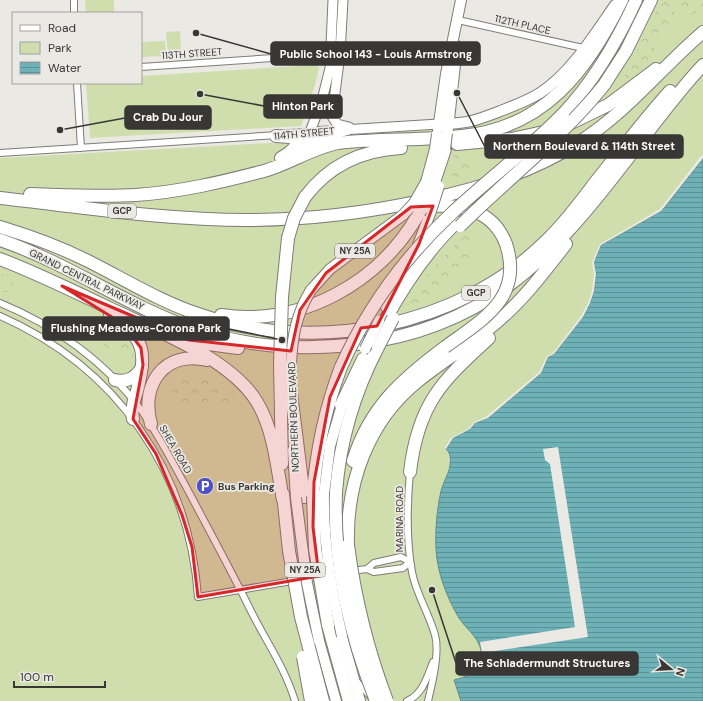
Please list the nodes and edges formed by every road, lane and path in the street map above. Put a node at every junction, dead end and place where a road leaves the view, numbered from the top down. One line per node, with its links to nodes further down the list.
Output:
1 (74, 0): 9 (street)
2 (333, 0): 14 (street)
3 (343, 0): 14 (street)
4 (461, 0): 10 (main road)
5 (618, 0): 13 (main road, 114TH STREET)
6 (622, 0): 23 (highway)
7 (636, 0): 59 (highway, bridge)
8 (650, 0): 46 (highway, bridge)
9 (74, 12)
10 (458, 20): 13 (street, 112TH PLACE); 20 (main road)
11 (703, 32): 12 (highway, GCP)
12 (694, 40): 33 (highway); 35 (highway, GCP)
13 (583, 48): 20 (main road, 114TH STREET)
14 (335, 54): 17 (street, 113TH STREET); 19 (street); 21 (street)
15 (703, 58): 42 (highway, GRAND CENTRAL PARKWAY / GCP)
16 (703, 65): 29 (highway, GRAND CENTRAL PARKWAY / GCP)
17 (142, 67)
18 (77, 84): 25 (street)
19 (352, 129): 20 (street, 114TH STREET); 21 (street, 114TH STREET); 24 (highway)
20 (443, 129): 26 (main road, bridge)
21 (310, 132): 22 (street, 114TH STREET); 24 (highway)
22 (276, 136): 25 (street, 114TH STREET); 27 (highway)
23 (409, 140): 30 (highway); 33 (highway)
24 (302, 145): 27 (highway)
25 (81, 148): 28 (street, 114TH STREET)
26 (440, 149): 31 (highway)
27 (290, 152): 30 (highway)
28 (0, 153)
29 (621, 167): 40 (highway); 47 (highway, GRAND CENTRAL PARKWAY / GCP)
30 (250, 174): 32 (highway)
31 (433, 184): 36 (highway, bridge); 50 (main road, NORTHERN BOULEVARD / NY 25A, bridge)
32 (0, 193)
33 (305, 197): 50 (highway, bridge)
34 (0, 198): 35 (highway, GCP)
35 (388, 208): 59 (highway, bridge)
36 (425, 212): 42 (highway); 46 (main road)
37 (0, 227): 42 (highway, GRAND CENTRAL PARKWAY / GCP)
38 (0, 240): 47 (highway, GRAND CENTRAL PARKWAY / GCP)
39 (0, 260): 41 (highway)
40 (551, 263): 58 (highway); 59 (highway)
41 (62, 286): 45 (highway); 49 (highway)
42 (158, 298)
43 (0, 302): 52 (street, SHEA ROAD)
44 (0, 316): 56 (street, SHEA ROAD)
45 (132, 318): 47 (highway); 51 (highway)
46 (386, 320): 48 (highway)
47 (333, 346)
48 (371, 348): 55 (highway); 59 (highway)
49 (144, 362): 52 (highway); 54 (highway)
50 (285, 365): 53 (main road, NORTHERN BOULEVARD / NY 25A); 60 (highway)
51 (224, 368): 57 (highway); 60 (highway)
52 (115, 380): 54 (street, SHEA ROAD)
53 (291, 393): 59 (highway)
54 (134, 401): 56 (highway); 57 (street, SHEA ROAD)
55 (341, 405): 59 (main road, NY 25A)
56 (133, 419): 64 (street, SHEA ROAD)
57 (151, 424): 64 (street, SHEA ROAD)
58 (410, 472): 62 (street, MARINA ROAD)
59 (325, 494): 66 (main road, NY 25A, bridge); 70 (main road, NY 25A, bridge); 71 (highway, bridge); 73 (highway, bridge); 74 (highway, bridge)
60 (284, 500): 61 (highway)
61 (289, 551): 68 (highway, bridge); 69 (highway, bridge)
62 (410, 562): 63 (street); 63 (street); 65 (street, MARINA ROAD)
63 (367, 569): 64 (street)
64 (241, 590): 67 (street, SHEA ROAD)
65 (435, 657): 75 (street, MARINA ROAD); 76 (street, MARINA ROAD)
66 (352, 674): 72 (main road, NY 25A); 73 (street)
67 (295, 701)
68 (311, 701)
69 (323, 701)
70 (336, 701)
71 (349, 701)
72 (360, 701)
73 (376, 701)
74 (387, 701)
75 (407, 701)
76 (428, 701)

